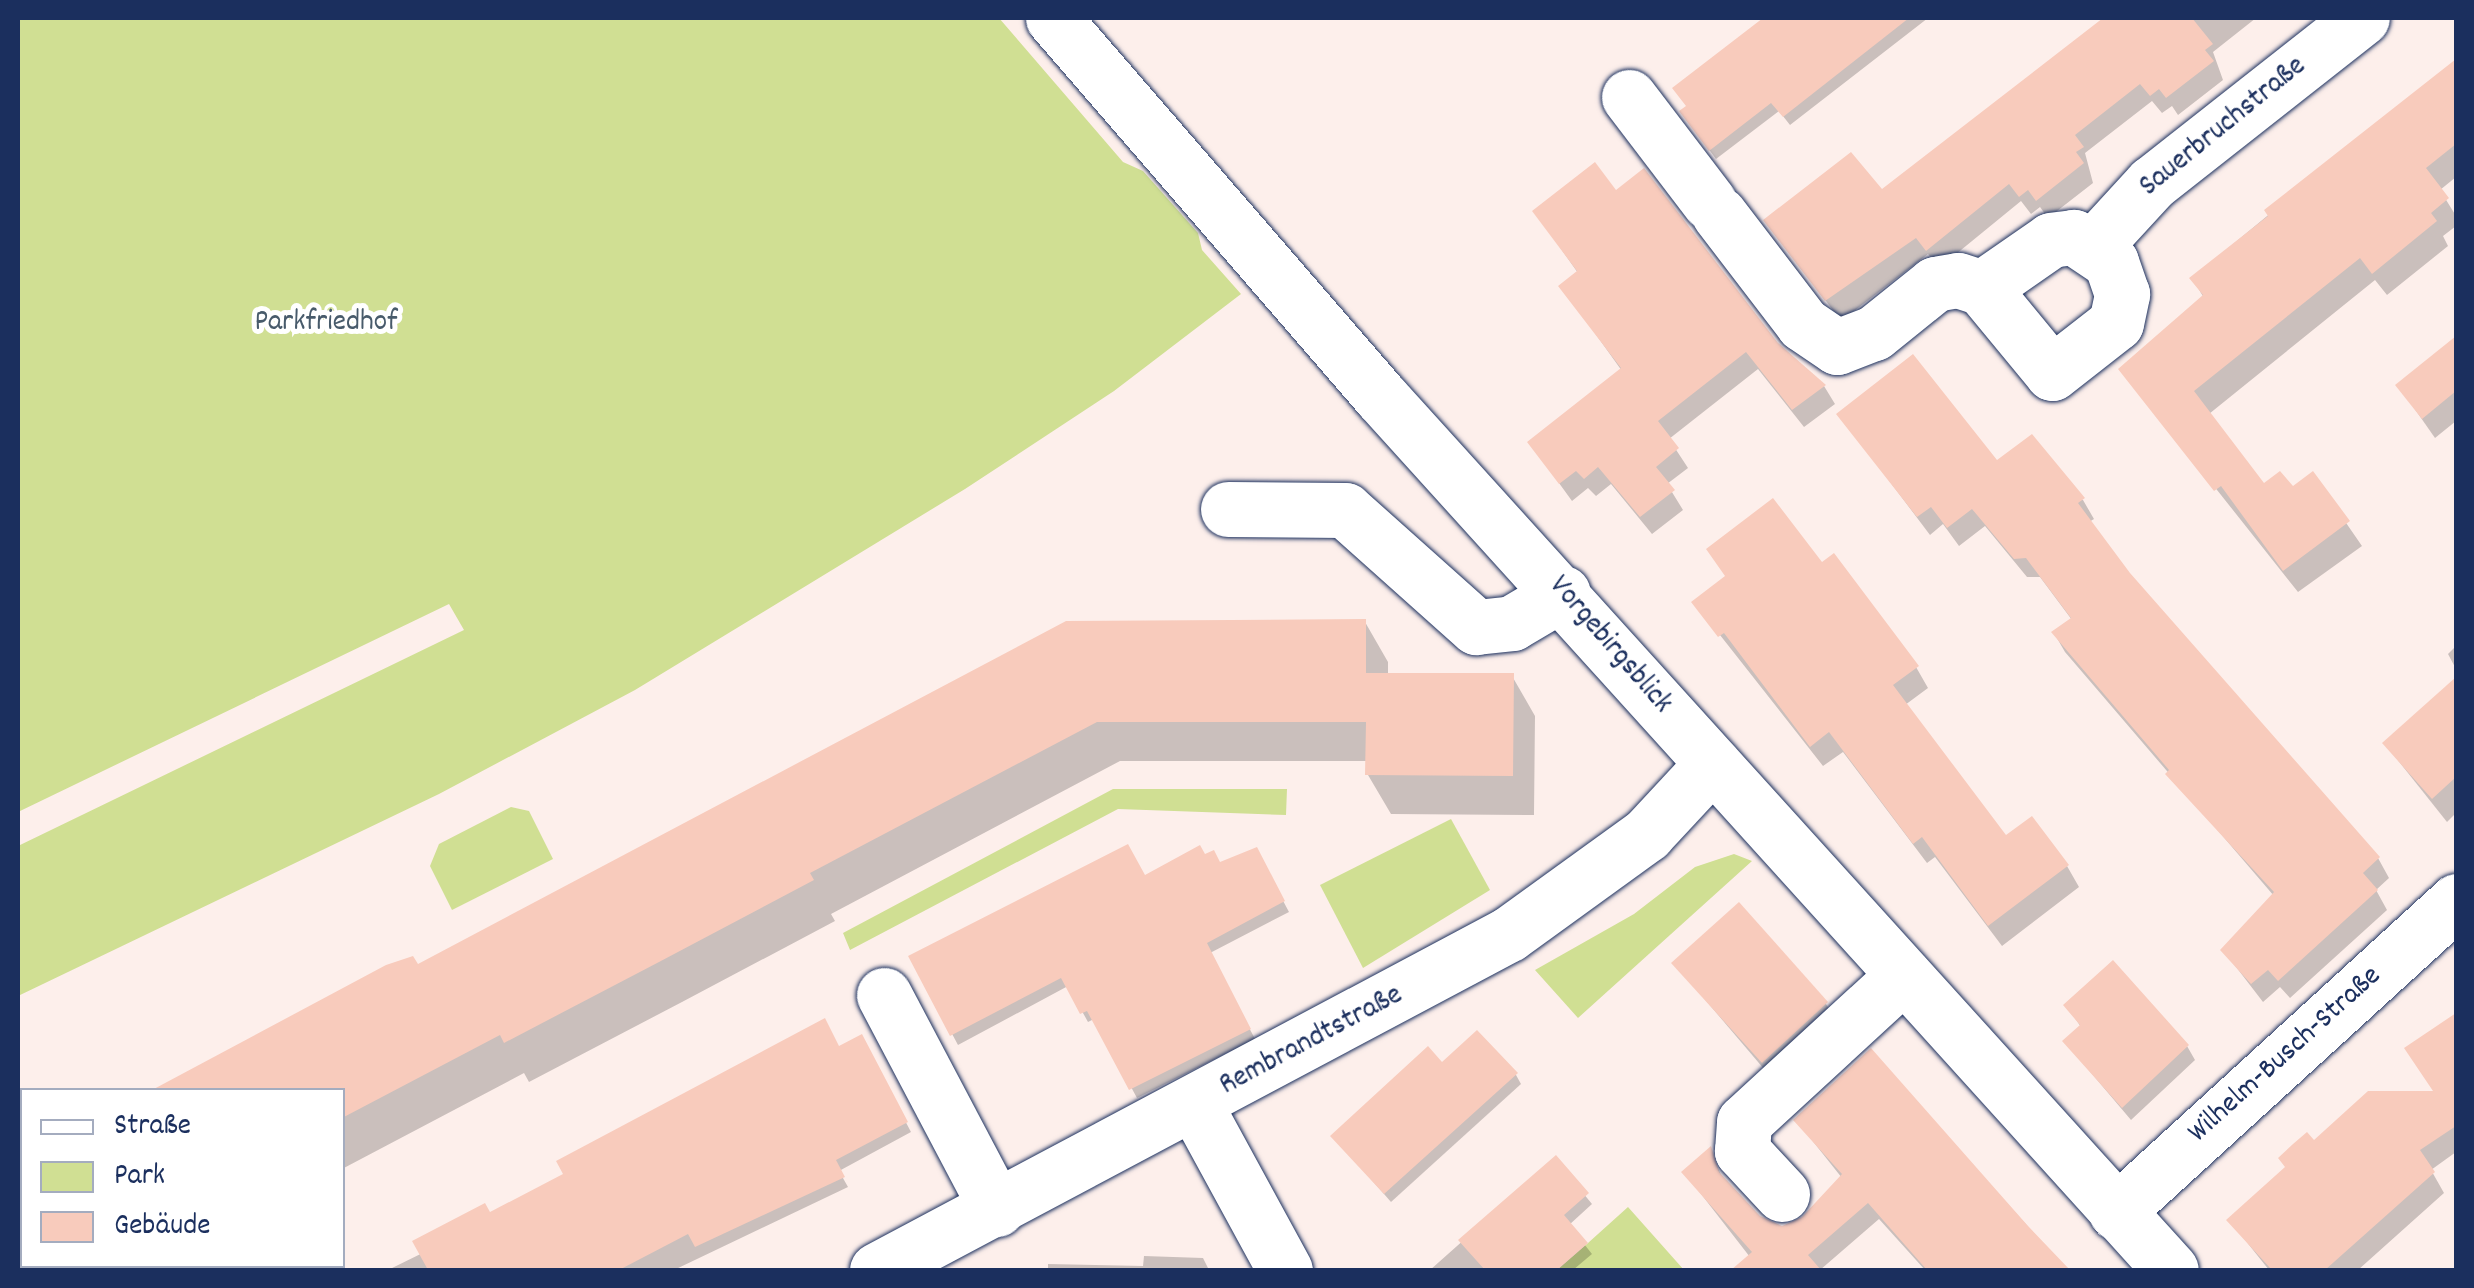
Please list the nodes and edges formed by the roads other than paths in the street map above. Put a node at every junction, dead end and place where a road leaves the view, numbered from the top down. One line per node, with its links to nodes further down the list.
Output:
1 (1053, 18): 7 (street, Vorgebirgsblick)
2 (2362, 18): 4 (street, Sauerbruchstraße)
3 (1629, 98): 5 (street)
4 (2094, 246): 5 (street); 5 (street)
5 (1982, 288)
6 (1228, 509): 7 (street)
7 (1562, 593): 8 (street, Vorgebirgsblick)
8 (1712, 764): 10 (street, Vorgebirgsblick); 12 (street, Rembrandtstraße)
9 (2456, 900): 15 (street, Wilhelm-Busch-Straße)
10 (1904, 975): 13 (street); 15 (street, Vorgebirgsblick)
11 (884, 995): 14 (street)
12 (1195, 1105): 14 (street, Rembrandtstraße); 17 (street)
13 (1782, 1194)
14 (997, 1209): 16 (street, Rembrandtstraße)
15 (2116, 1212): 18 (street, Vorgebirgsblick)
16 (876, 1270)
17 (1284, 1270)
18 (2171, 1270)

